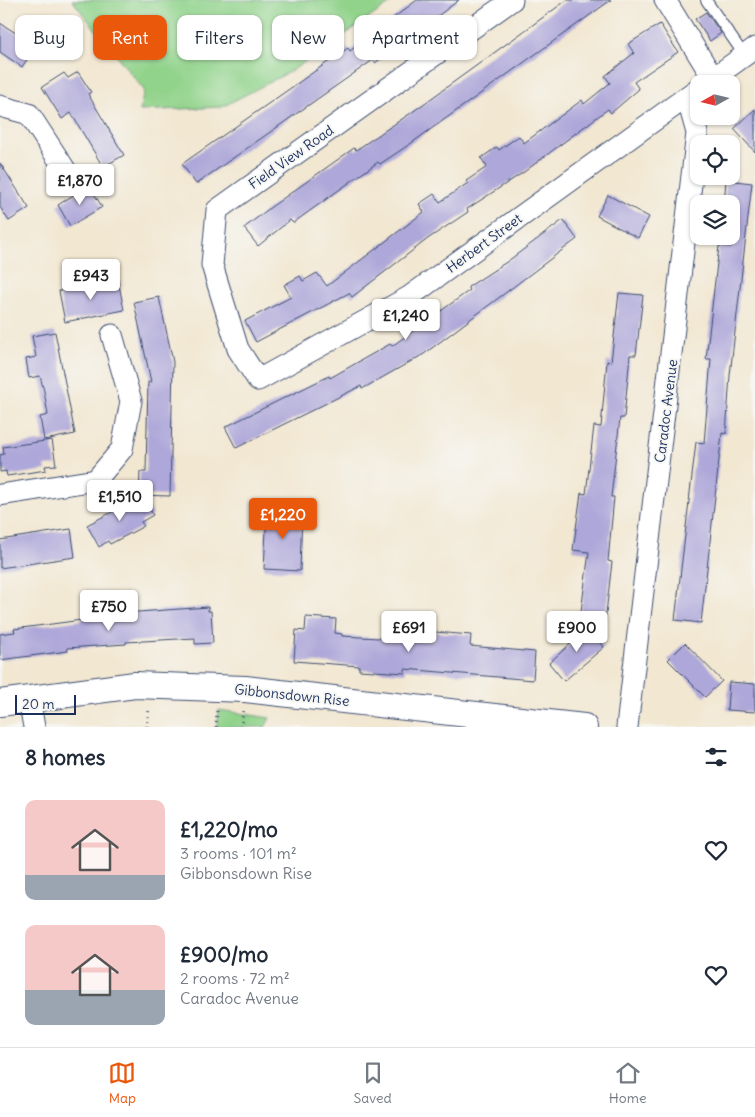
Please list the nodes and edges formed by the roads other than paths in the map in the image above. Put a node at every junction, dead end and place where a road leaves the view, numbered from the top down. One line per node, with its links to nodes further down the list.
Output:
1 (512, 0): 12 (street, Field View Road)
2 (665, 0): 5 (street)
3 (706, 0): 4 (lane)
4 (750, 52): 6 (street, Herbert Street)
5 (696, 75)
6 (718, 75)
7 (690, 95): 12 (street, Herbert Street)
8 (0, 106): 10 (street)
9 (698, 125): 18 (street, Caradoc Avenue)
10 (66, 171)
11 (112, 335): 13 (street)
12 (258, 380)
13 (0, 495)
14 (29, 699): 15 (street, Gibbonsdown Rise); 16 (street); 17 (street, Gibbonsdown Rise)
15 (0, 703)
16 (34, 727)
17 (584, 727)
18 (628, 727)

